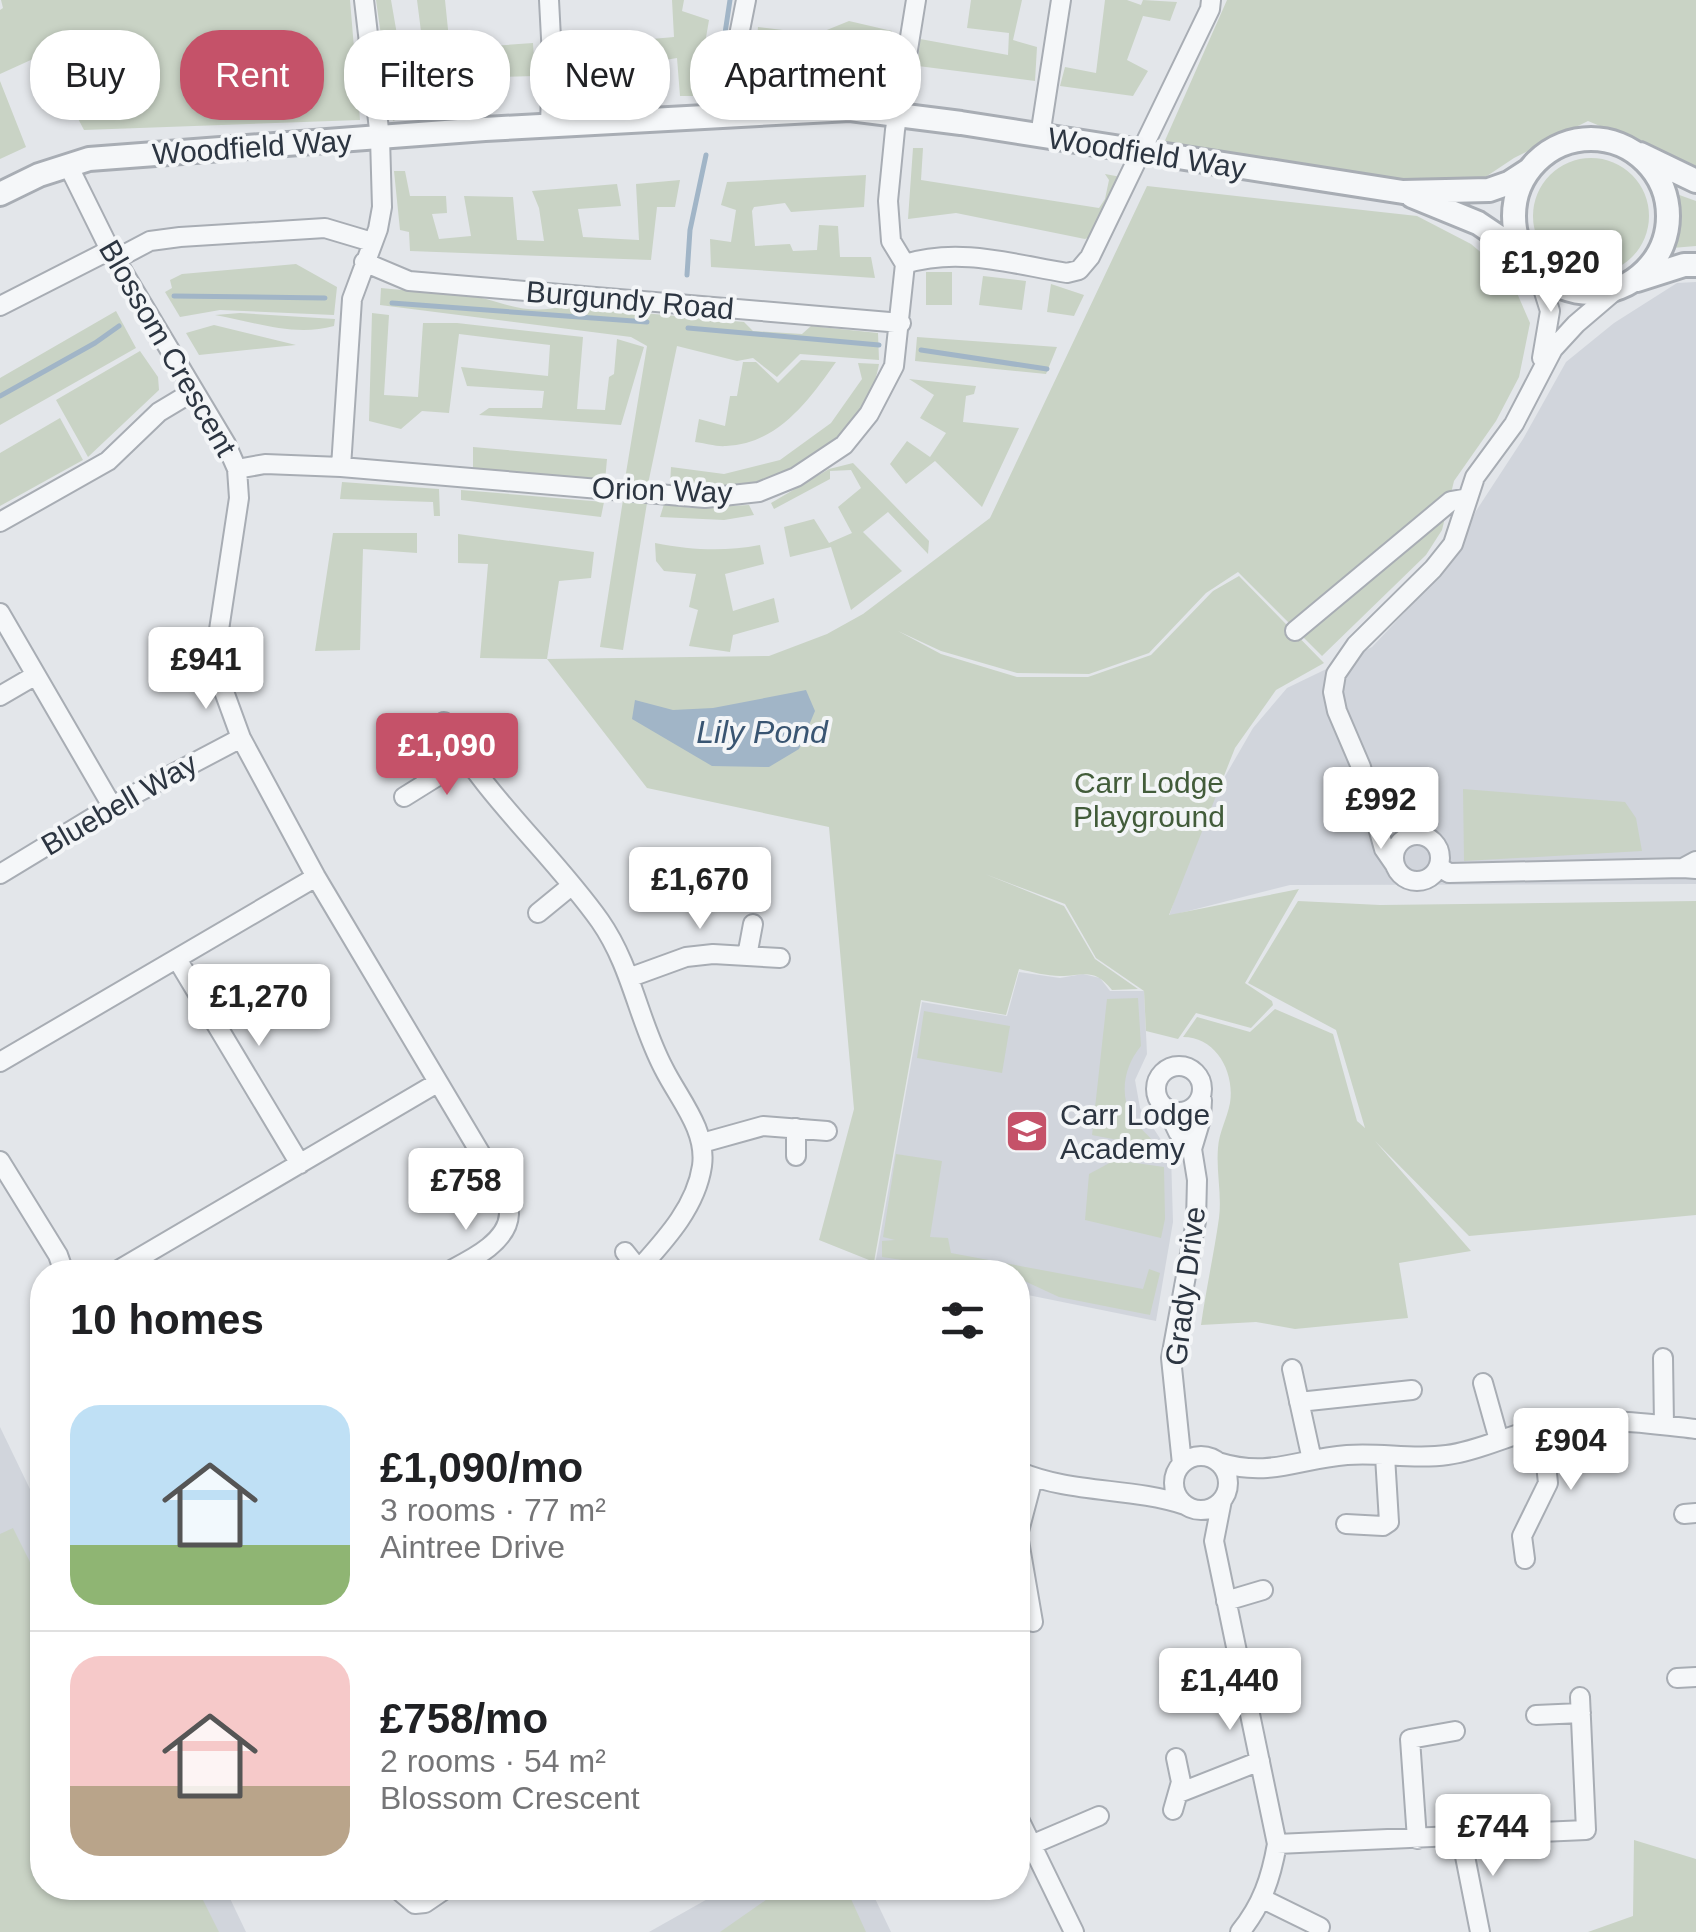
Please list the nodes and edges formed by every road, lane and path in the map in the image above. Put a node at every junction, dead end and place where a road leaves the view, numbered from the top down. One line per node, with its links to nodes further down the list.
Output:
1 (364, 0): 14 (street)
2 (549, 0): 12 (street)
3 (746, 0): 7 (street)
4 (916, 0): 8 (street, Orion Way)
5 (1061, 0): 13 (street)
6 (1211, 0): 16 (street)
7 (740, 30)
8 (911, 30)
9 (690, 118): 12 (street, Woodfield Way)
10 (921, 118): 13 (street, Woodfield Way)
11 (897, 120): 26 (street, Orion Way)
12 (550, 126): 14 (street, Woodfield Way)
13 (1040, 136): 16 (street, Woodfield Way)
14 (380, 138): 17 (street, Woodfield Way); 22 (street)
15 (1628, 148): 18 (street); 19 (street); 28 (street)
16 (1140, 152): 20 (street, Woodfield Way); 26 (street)
17 (68, 164): 21 (street, Woodfield Way); 23 (street, Blossom Crescent)
18 (1529, 170): 20 (street, Woodfield Way); 25 (street)
19 (1696, 180)
20 (1403, 192): 25 (street, Woodfield Way)
21 (0, 194)
22 (372, 242): 23 (street); 24 (street)
23 (113, 255): 29 (street); 32 (street, Blossom Crescent)
24 (364, 262): 30 (street, Burgundy Road); 33 (street)
25 (1531, 263): 28 (street); 31 (street)
26 (904, 264): 30 (street, Orion Way)
27 (1696, 265): 28 (street)
28 (1622, 287): 31 (street)
29 (0, 306)
30 (900, 323): 33 (street, Orion Way)
31 (1536, 383): 35 (street)
32 (194, 390): 34 (street, Blossom Crescent); 36 (street)
33 (341, 467): 34 (street, Orion Way)
34 (237, 469): 42 (street, Blossom Crescent)
35 (1468, 498): 38 (street); 46 (street)
36 (0, 522)
37 (0, 613): 39 (street)
38 (1294, 631)
39 (36, 675): 40 (street); 45 (street)
40 (0, 696)
41 (444, 722): 43 (street)
42 (240, 738): 45 (street, Bluebell Way); 52 (street, Blossom Crescent)
43 (465, 760): 44 (street); 53 (street)
44 (404, 797)
45 (112, 806): 51 (street, Bluebell Way)
46 (1377, 816): 47 (street); 48 (street)
47 (1414, 834): 48 (street); 50 (street)
48 (1395, 865): 50 (street)
49 (1692, 866): 50 (street)
50 (1439, 867)
51 (0, 874)
52 (316, 876): 58 (street); 61 (street, Blossom Crescent)
53 (571, 886): 54 (street); 59 (street)
54 (538, 913)
55 (753, 924): 56 (street)
56 (747, 956): 57 (street); 59 (street)
57 (780, 958)
58 (177, 959): 60 (street); 70 (street)
59 (631, 978): 66 (street)
60 (0, 1062)
61 (437, 1082): 70 (street); 74 (street, Blossom Crescent)
62 (1202, 1100): 63 (street); 63 (street); 67 (street, Grady Drive)
63 (1167, 1109): 67 (street, Grady Drive)
64 (796, 1128): 65 (street); 66 (street); 68 (street)
65 (826, 1131)
66 (702, 1143): 76 (street)
67 (1192, 1149): 82 (street, Grady Drive)
68 (796, 1156)
69 (0, 1160): 72 (street)
70 (300, 1164): 73 (street)
71 (625, 1252): 75 (street)
72 (60, 1260)
73 (136, 1260)
74 (470, 1260)
75 (631, 1260)
76 (649, 1260)
77 (1663, 1358): 83 (street)
78 (1292, 1369): 81 (street)
79 (1483, 1384): 86 (street)
80 (1412, 1390): 81 (street)
81 (1299, 1402): 89 (street)
82 (1178, 1422): 88 (street); 90 (street, Grady Drive)
83 (1664, 1426): 84 (street); 85 (street)
84 (1542, 1427): 86 (street); 98 (street)
85 (1696, 1429)
86 (1499, 1440): 87 (street)
87 (1385, 1456): 89 (street); 96 (street)
88 (1216, 1460): 90 (street); 91 (street); 94 (street)
89 (1312, 1460): 91 (street)
90 (1180, 1467): 93 (street); 95 (street)
91 (1260, 1471): 94 (street)
92 (1030, 1476): 93 (street)
93 (1141, 1492): 95 (street)
94 (1224, 1496): 95 (street); 97 (street)
95 (1188, 1506): 97 (street)
96 (1346, 1524)
97 (1214, 1541): 100 (street)
98 (1525, 1559)
99 (1263, 1590): 100 (street)
100 (1226, 1601): 106 (street)
101 (1030, 1605): 102 (street)
102 (1033, 1622)
103 (1536, 1715): 108 (street)
104 (1455, 1731): 109 (street)
105 (1176, 1758): 106 (street)
106 (1260, 1761): 111 (street)
107 (1098, 1816): 112 (street)
108 (1460, 1836): 109 (street); 117 (street)
109 (1418, 1840): 111 (street)
110 (1030, 1841): 112 (street)
111 (1277, 1844): 113 (street)
112 (1032, 1845): 115 (street)
113 (1263, 1899): 114 (street); 116 (street)
114 (1320, 1927)
115 (1074, 1932)
116 (1240, 1932)
117 (1480, 1932)

